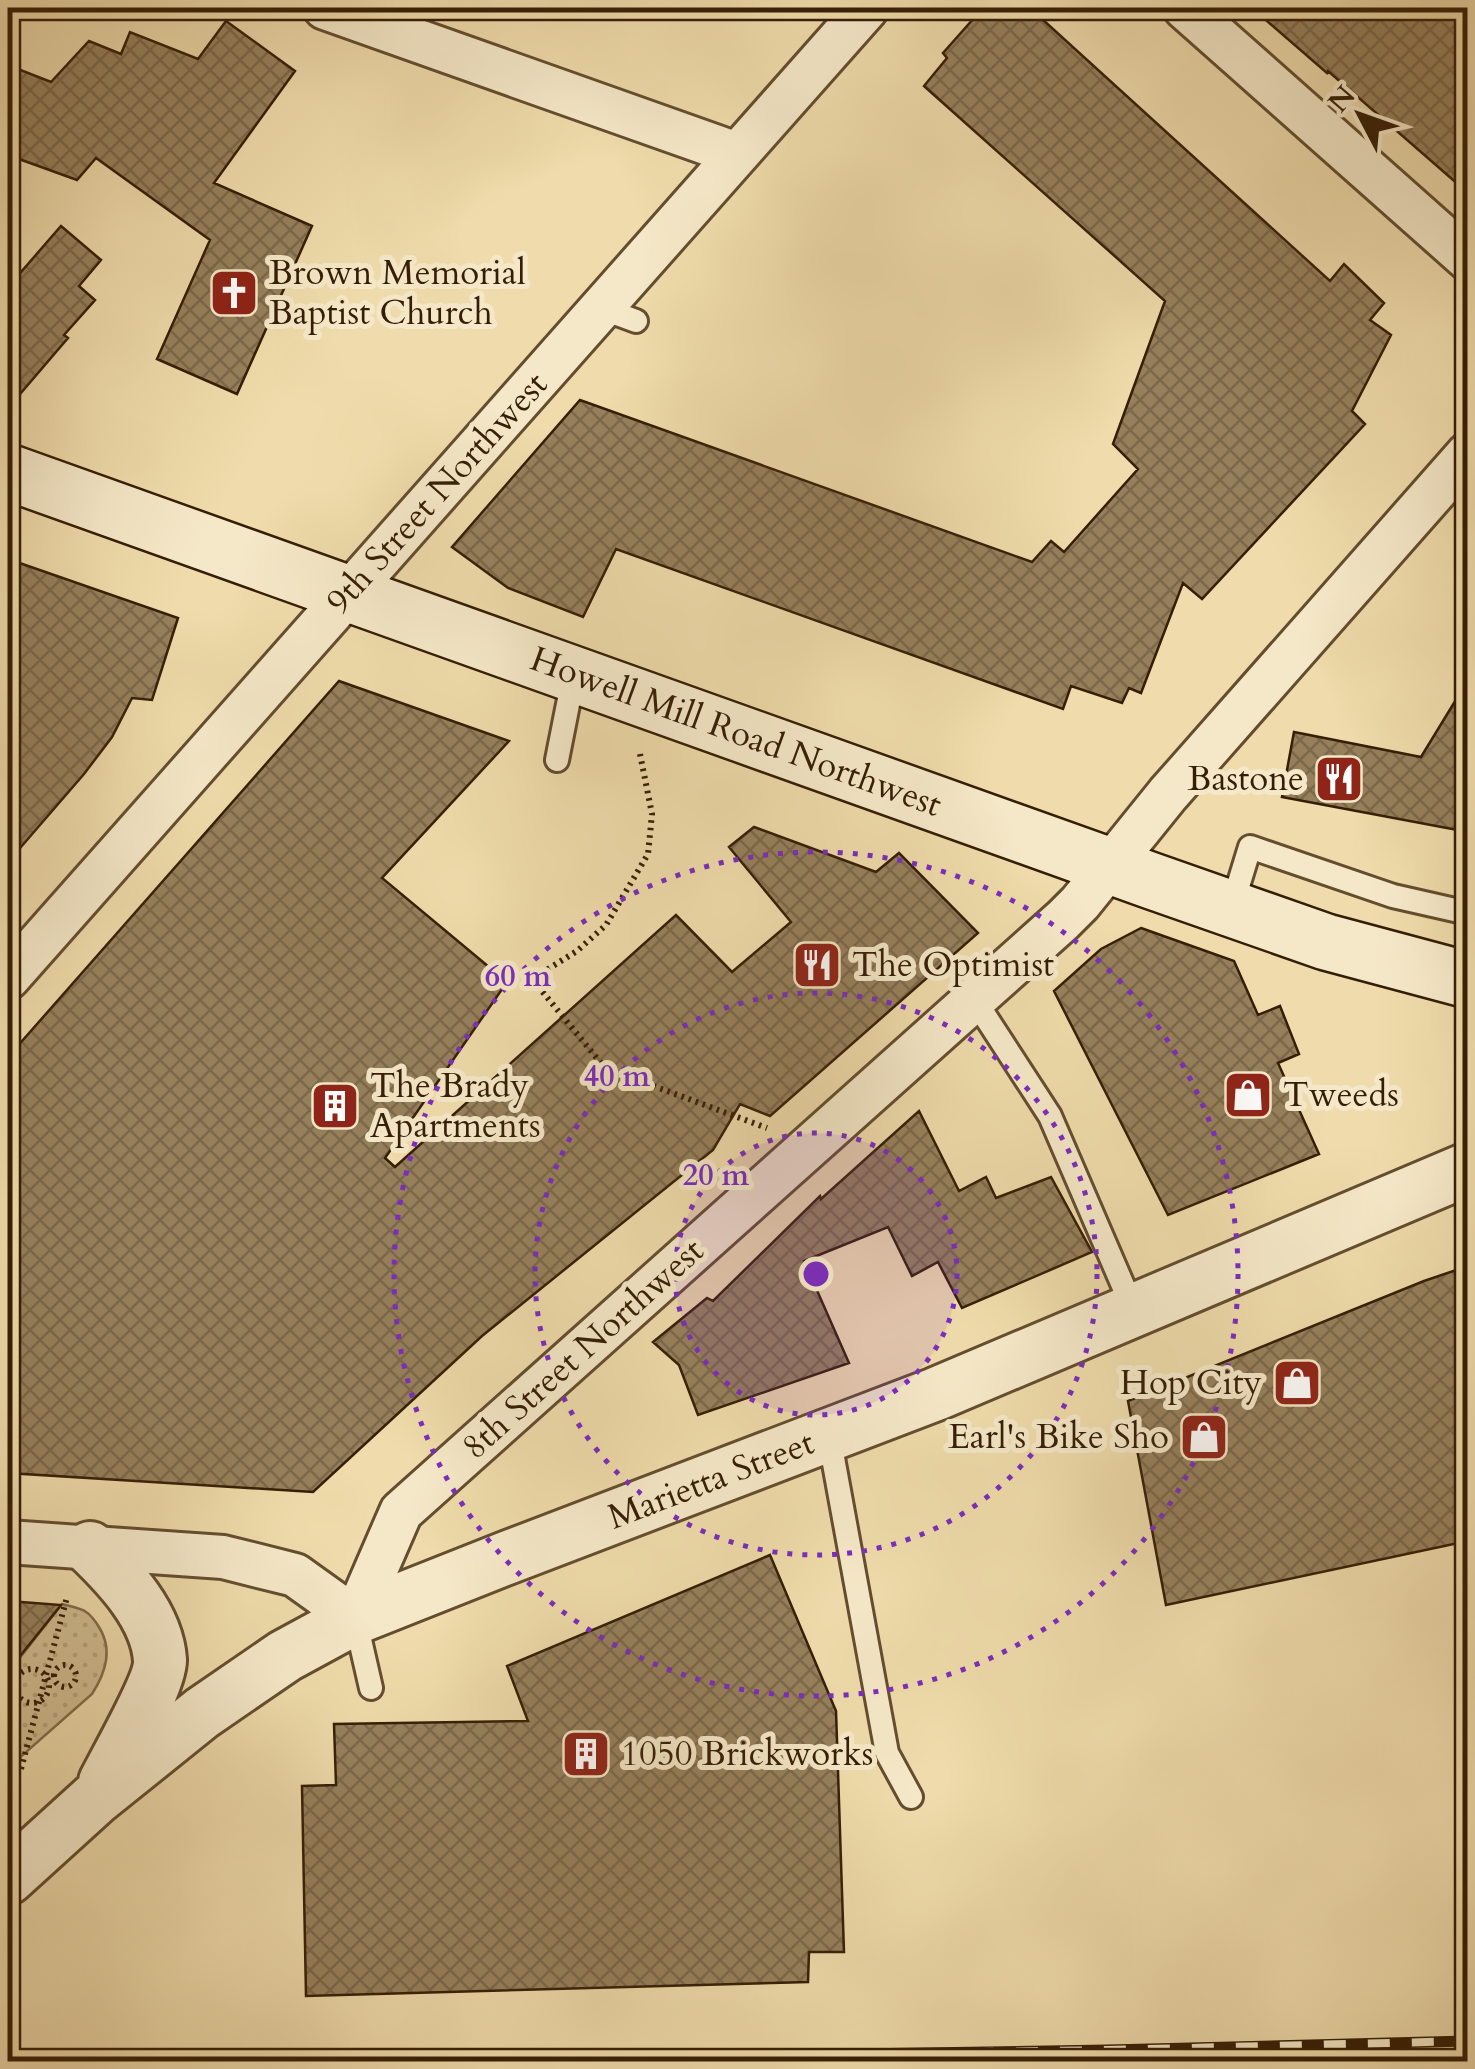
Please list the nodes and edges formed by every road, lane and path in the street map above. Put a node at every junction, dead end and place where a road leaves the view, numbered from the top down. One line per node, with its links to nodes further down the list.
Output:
1 (326, 8): 4 (street)
2 (867, 8): 4 (street, 9th Street Northwest)
3 (1185, 8): 5 (street)
4 (737, 154): 8 (street, 9th Street Northwest)
5 (1468, 259)
6 (1468, 454): 12 (street, 8th Street Northwest)
7 (8, 472): 8 (main road, Howell Mill Road Northwest)
8 (348, 592): 9 (main road, Howell Mill Road Northwest); 15 (street, 9th Street Northwest)
9 (574, 674): 11 (lane); 12 (main road, Howell Mill Road Northwest)
10 (640, 754): 18 (path)
11 (557, 760)
12 (1110, 866): 13 (main road, Howell Mill Road Northwest); 17 (street, 8th Street Northwest)
13 (1231, 909): 14 (lane); 16 (main road, Howell Mill Road Northwest)
14 (1468, 914)
15 (8, 978)
16 (1468, 980)
17 (974, 999): 20 (lane); 25 (street, 8th Street Northwest)
18 (772, 1130)
19 (1468, 1169): 20 (street, Marietta Street)
20 (1134, 1311): 21 (street, Marietta Street)
21 (829, 1436): 25 (street, Marietta Street); 30 (lane)
22 (8, 1542): 23 (street)
23 (90, 1548): 25 (street); 31 (street)
24 (67, 1596): 26 (path)
25 (355, 1618): 27 (lane); 31 (street, Marietta Street)
26 (50, 1678): 28 (path); 28 (path)
27 (370, 1688)
28 (38, 1701): 29 (path)
29 (20, 1769)
30 (911, 1796)
31 (95, 1800): 32 (street, Marietta Street)
32 (8, 1878)

